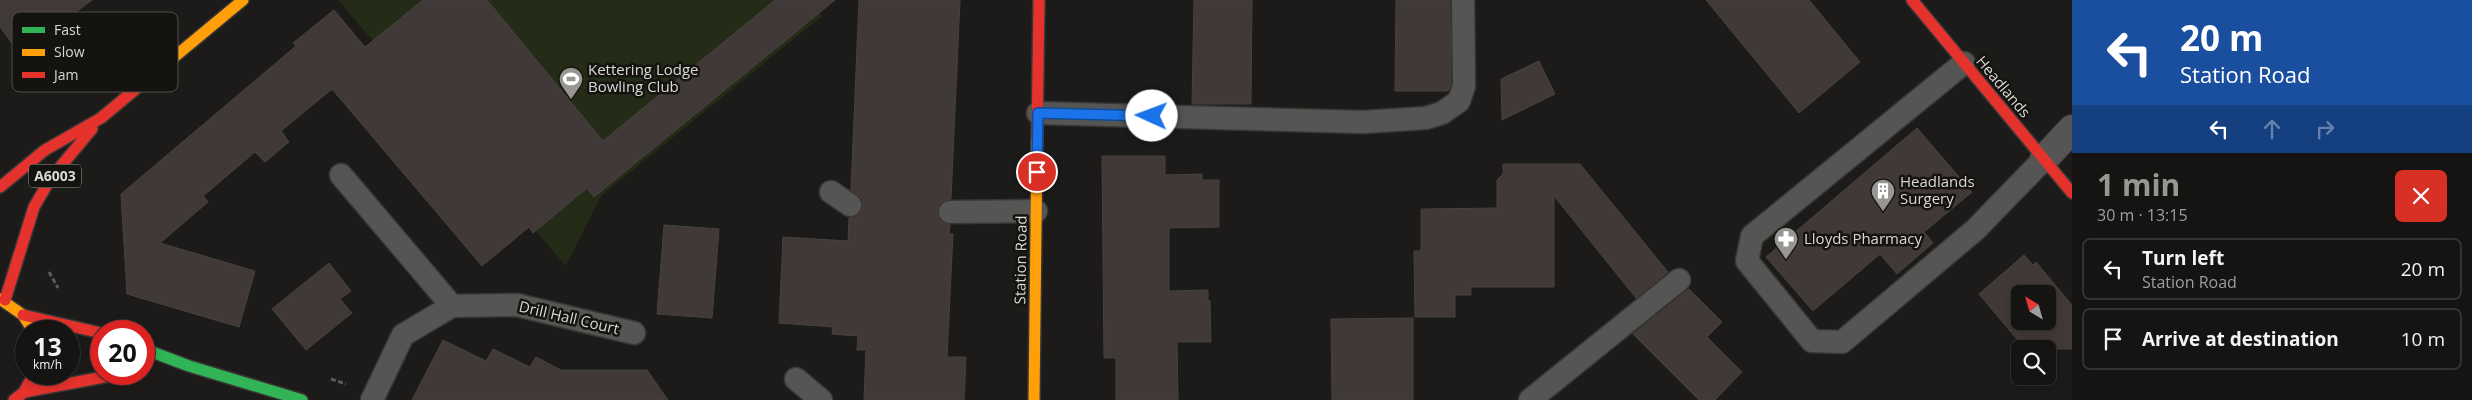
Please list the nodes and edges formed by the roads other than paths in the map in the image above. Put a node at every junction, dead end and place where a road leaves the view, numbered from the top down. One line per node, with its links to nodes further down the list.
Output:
1 (243, 0): 5 (main road, A6003)
2 (1040, 0): 8 (main road, Station Road)
3 (1463, 0): 8 (lane)
4 (1912, 0): 6 (main road, Headlands)
5 (178, 54)
6 (1964, 63): 11 (main road, Headlands); 11 (lane)
7 (132, 92): 9 (main road, A6003)
8 (1038, 113): 17 (main road, Station Road)
9 (101, 118): 13 (main road, A6003); 20 (main road, A6003)
10 (2072, 129): 11 (street)
11 (2044, 159): 15 (main road, Headlands)
12 (341, 174): 21 (lane)
13 (0, 187)
14 (831, 192): 16 (lane)
15 (2072, 194)
16 (850, 205)
17 (1036, 211): 18 (lane); 37 (main road, Station Road)
18 (950, 212)
19 (1679, 280): 38 (lane)
20 (2, 299): 22 (main road, A6003)
21 (452, 306): 25 (lane, Drill Hall Court); 35 (lane, Drill Hall Court)
22 (24, 315): 23 (main road, A6003); 24 (main road)
23 (27, 320)
24 (90, 330)
25 (634, 333)
26 (155, 353): 27 (main road)
27 (189, 366): 28 (main road); 34 (main road)
28 (162, 369)
29 (796, 379): 36 (lane)
30 (90, 380): 32 (main road)
31 (28, 385): 32 (main road)
32 (24, 392): 33 (main road)
33 (14, 400)
34 (302, 400)
35 (372, 400)
36 (821, 400)
37 (1034, 400)
38 (1530, 400)

